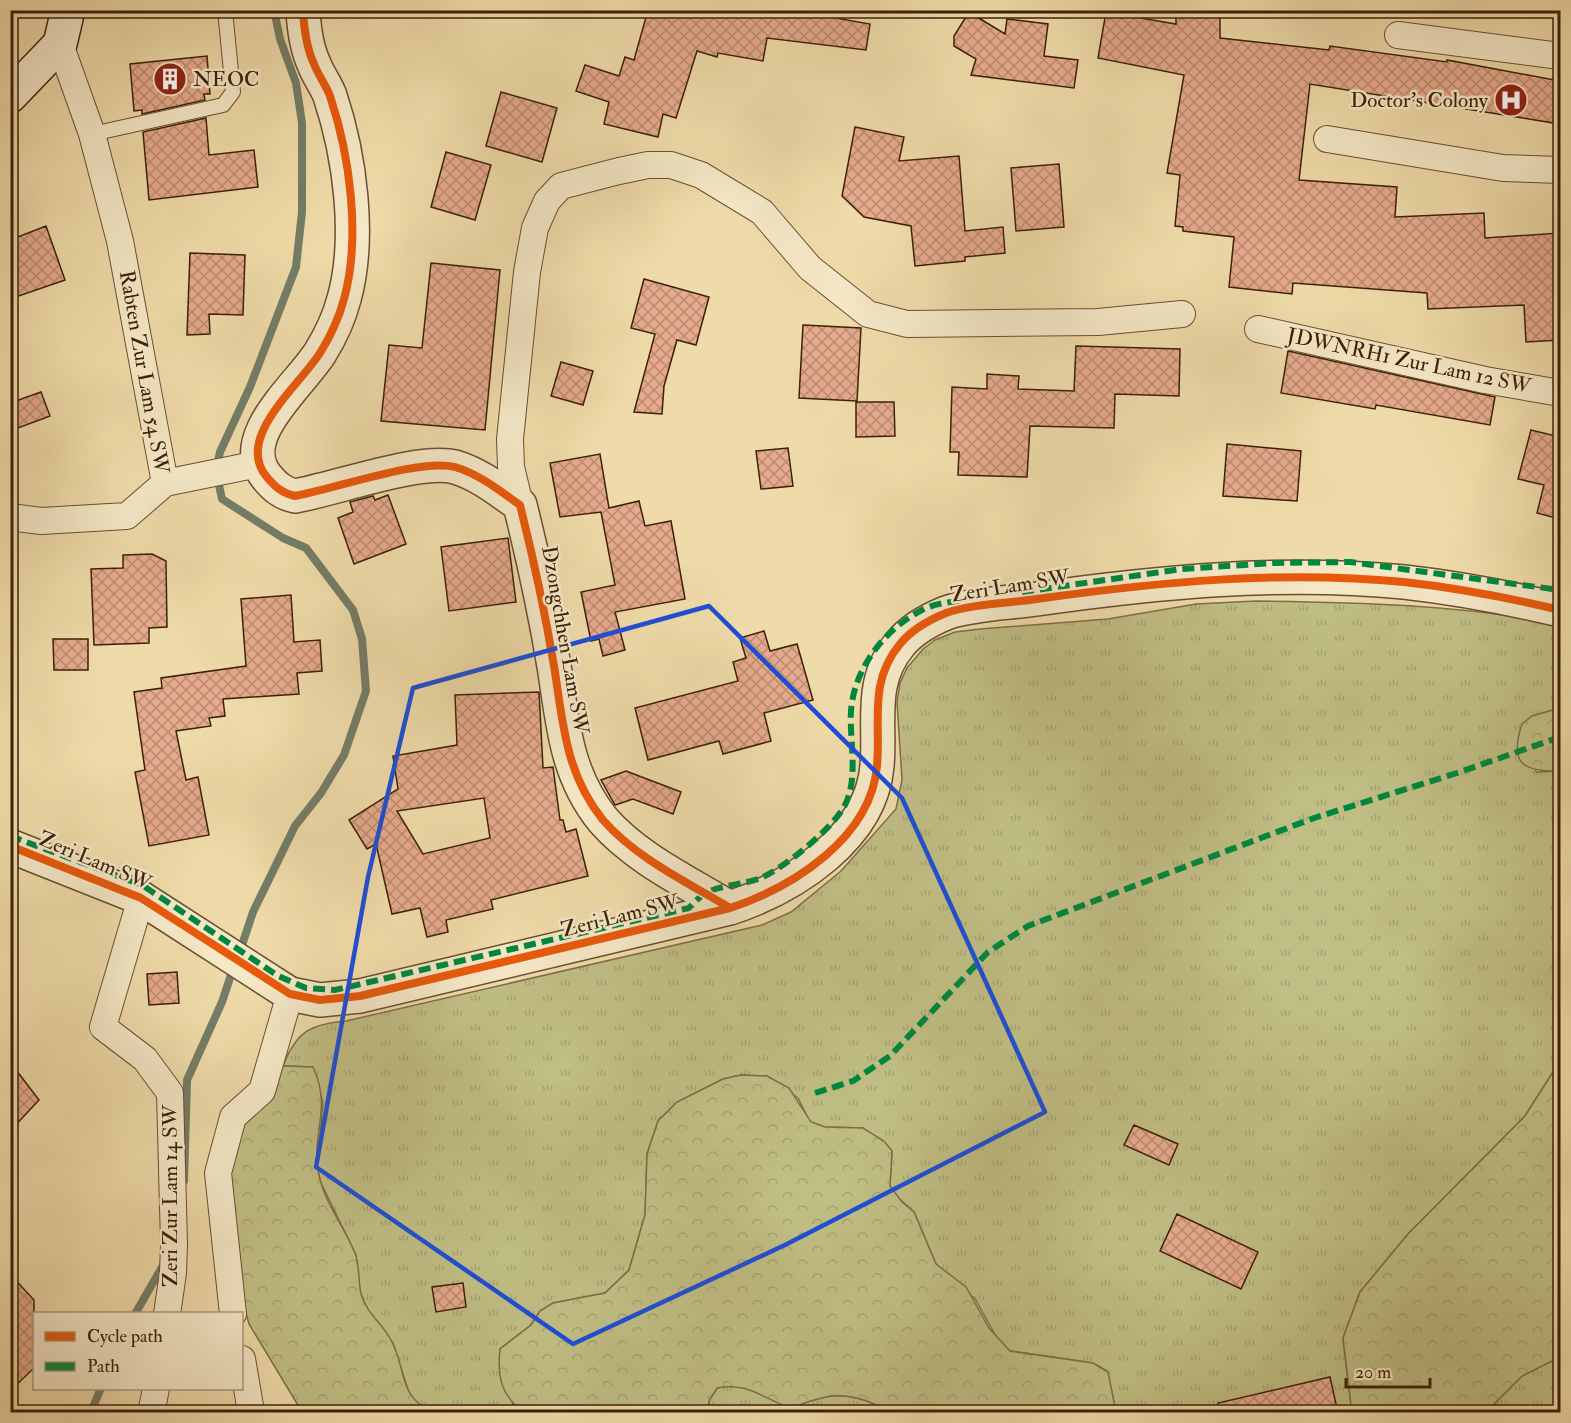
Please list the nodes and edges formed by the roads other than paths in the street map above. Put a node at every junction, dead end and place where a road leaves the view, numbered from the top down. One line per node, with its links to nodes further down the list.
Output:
1 (68, 10): 5 (street)
2 (225, 10): 8 (lane)
3 (303, 10): 14 (street)
4 (1398, 35): 6 (street)
5 (60, 44): 7 (street); 8 (street, Rabten Zur Lam 54 SW)
6 (1560, 56)
7 (10, 96)
8 (92, 134): 15 (street, Rabten Zur Lam 54 SW)
9 (1327, 139): 10 (street)
10 (1560, 170)
11 (1182, 314): 16 (street)
12 (1258, 329): 13 (street, JDWNRH1 Zur Lam 12 SW)
13 (1560, 393)
14 (243, 467): 15 (street); 16 (street)
15 (165, 483): 17 (street, Rabten Zur Lam 54 SW)
16 (520, 505): 21 (street, Dzongchhen Lam SW)
17 (10, 517)
18 (1560, 610): 21 (street, Zeri Lam SW)
19 (10, 846): 20 (street, Zeri Lam SW)
20 (141, 898): 22 (street, Zeri Lam SW); 23 (street, Zeri Zur Lam 14 SW)
21 (730, 908): 22 (street, Zeri Lam SW)
22 (290, 994): 24 (street)
23 (167, 1312)
24 (233, 1312)
25 (243, 1365): 26 (street)
26 (251, 1413)

